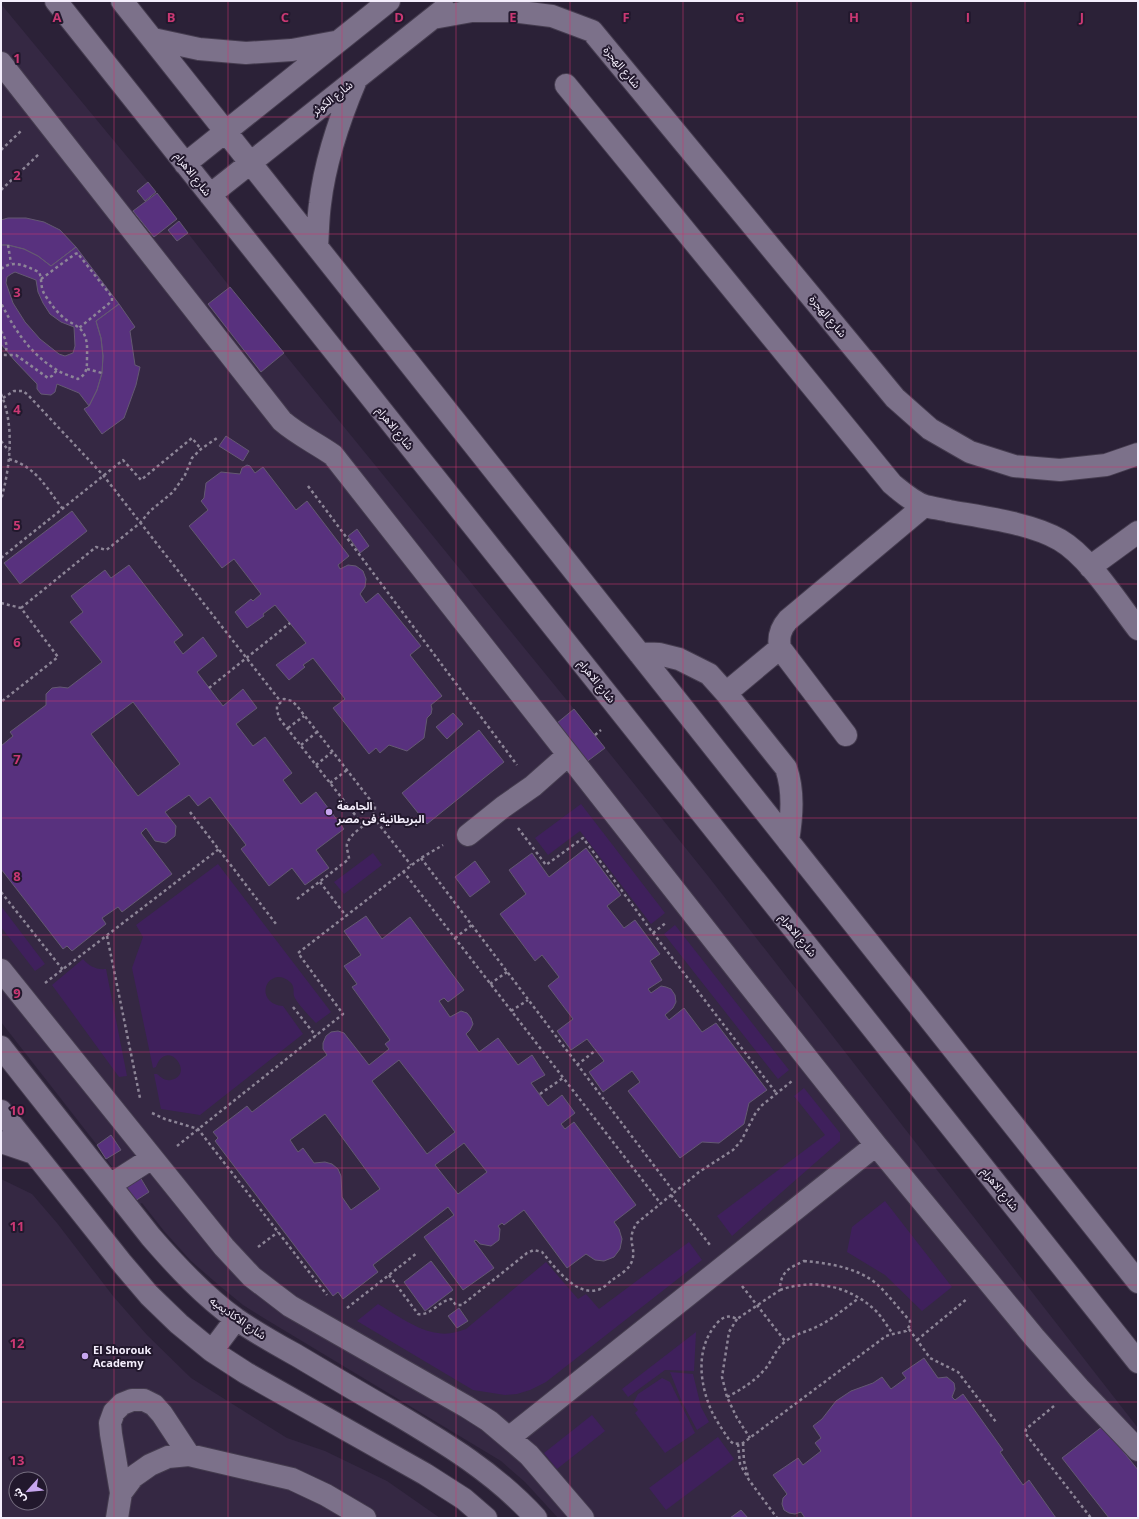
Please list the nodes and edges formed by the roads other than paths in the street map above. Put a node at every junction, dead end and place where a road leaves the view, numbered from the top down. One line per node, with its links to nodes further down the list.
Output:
1 (56, 1): 13 (street, شارع الاهرام)
2 (122, 1): 6 (street)
3 (389, 1): 7 (street)
4 (454, 1): 5 (street, شارع الكوثر)
5 (433, 18): 9 (street, شارع الكوثر); 16 (street, شارع الهجرة)
6 (153, 39): 7 (street); 11 (street)
7 (338, 41): 11 (street)
8 (1, 63): 25 (street)
9 (356, 79): 12 (street, شارع الكوثر); 15 (street)
10 (566, 85): 17 (street)
11 (225, 132): 12 (street); 13 (street)
12 (250, 163): 14 (street, شارع الكوثر); 15 (street)
13 (185, 164): 14 (street, شارع الاهرام)
14 (210, 195): 39 (street, شارع الاهرام)
15 (317, 247): 22 (street)
16 (1138, 454)
17 (924, 506): 19 (street); 21 (street)
18 (1138, 532): 19 (street)
19 (1090, 567): 20 (street)
20 (1138, 629)
21 (780, 648): 23 (street); 24 (street)
22 (639, 653): 23 (street); 27 (street)
23 (726, 693): 27 (street)
24 (846, 735)
25 (568, 755): 26 (street); 32 (street)
26 (468, 835)
27 (788, 841): 36 (street)
28 (1, 970): 34 (street)
29 (1, 1048): 35 (street, شارع الاكاديميه)
30 (1, 1111): 33 (street)
31 (1, 1142): 33 (street)
32 (876, 1145): 40 (street); 41 (street)
33 (34, 1153): 38 (street)
34 (154, 1160): 35 (street); 40 (street)
35 (110, 1185): 37 (street, شارع الاكاديميه)
36 (1138, 1282)
37 (236, 1319): 38 (street); 47 (street, شارع الاكاديميه)
38 (212, 1351): 46 (street)
39 (1138, 1362)
40 (510, 1437): 48 (street)
41 (1138, 1450)
42 (189, 1455): 43 (street); 43 (street); 45 (street)
43 (121, 1493): 44 (street)
44 (116, 1518)
45 (365, 1518)
46 (486, 1518)
47 (536, 1518)
48 (583, 1518)

